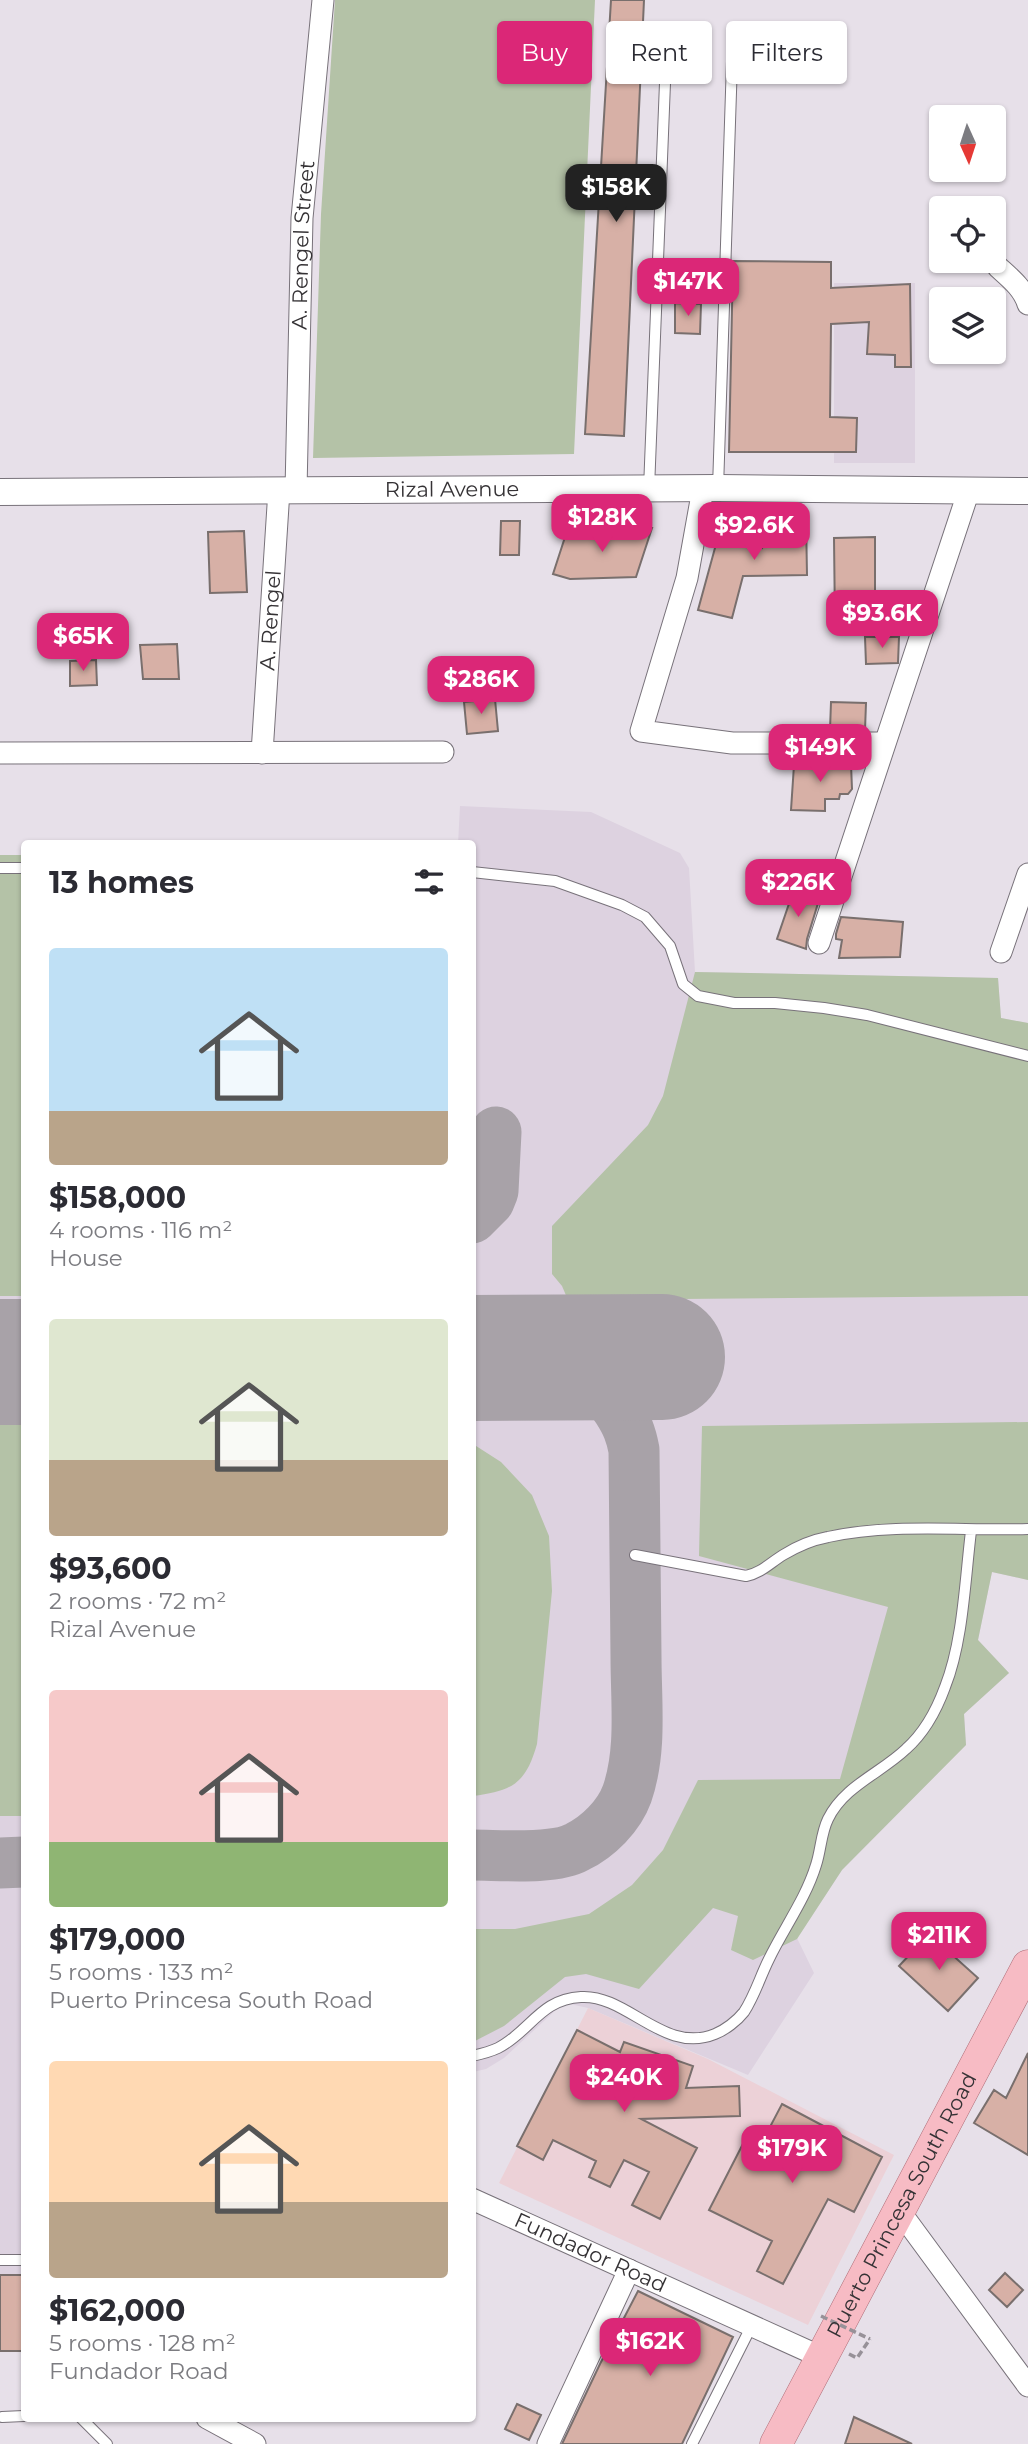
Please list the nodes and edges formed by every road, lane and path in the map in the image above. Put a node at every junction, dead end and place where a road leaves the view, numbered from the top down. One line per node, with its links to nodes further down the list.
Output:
1 (323, 0): 8 (street, A. Rengel Street)
2 (665, 84): 6 (lane)
3 (730, 84): 7 (lane)
4 (1005, 273): 5 (street)
5 (1028, 304)
6 (649, 489): 7 (street, Rizal Avenue); 8 (street, Rizal Avenue)
7 (711, 489): 9 (street, Rizal Avenue); 12 (street)
8 (287, 490): 11 (street, Rizal Avenue); 15 (street, A. Rengel)
9 (969, 490): 10 (street, Rizal Avenue); 12 (street)
10 (1028, 491)
11 (0, 492)
12 (883, 743): 20 (street)
13 (443, 752): 15 (street)
14 (0, 753): 15 (street)
15 (262, 753)
16 (0, 868): 17 (lane)
17 (21, 868)
18 (476, 872): 22 (lane)
19 (1028, 874): 21 (street)
20 (818, 943)
21 (1000, 952)
22 (1028, 1056)
23 (1028, 1530): 24 (lane)
24 (971, 1531): 25 (lane); 28 (lane)
25 (635, 1555)
26 (1028, 1966): 27 (main road, Puerto Princesa South Road)
27 (1019, 2007): 30 (main road, Puerto Princesa South Road)
28 (476, 2055)
29 (476, 2201): 33 (street, Fundador Road)
30 (898, 2209): 36 (main road, Puerto Princesa South Road); 38 (street)
31 (0, 2260): 32 (lane)
32 (21, 2260)
33 (629, 2270): 35 (street, Fundador Road); 45 (street)
34 (821, 2316): 37 (path, bridge)
35 (752, 2325): 36 (street, Fundador Road); 46 (lane)
36 (821, 2357): 47 (main road, Puerto Princesa South Road)
37 (857, 2358)
38 (1028, 2386)
39 (21, 2416): 40 (lane)
40 (2, 2417)
41 (85, 2422): 43 (lane)
42 (213, 2422): 44 (street)
43 (107, 2444)
44 (254, 2444)
45 (548, 2444)
46 (692, 2444)
47 (776, 2444)

